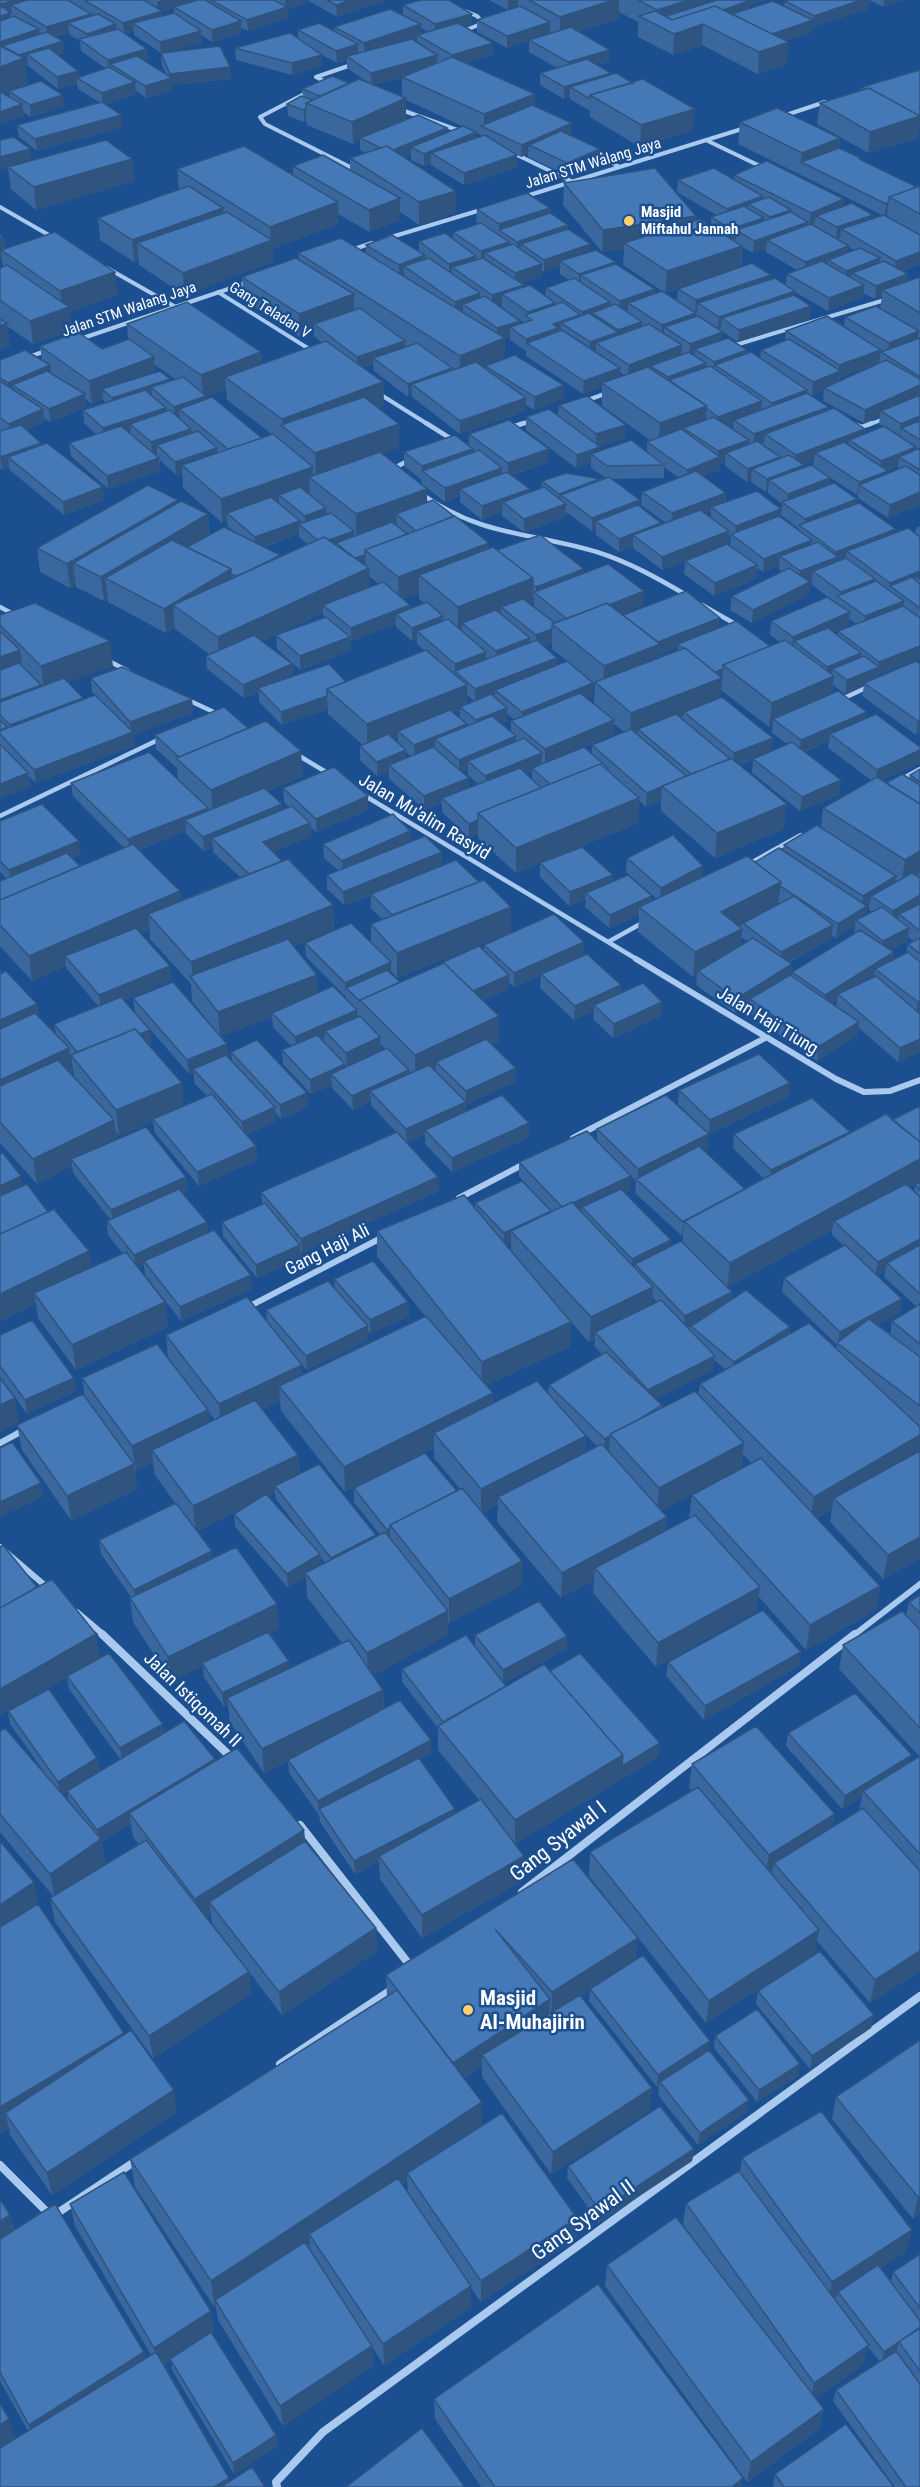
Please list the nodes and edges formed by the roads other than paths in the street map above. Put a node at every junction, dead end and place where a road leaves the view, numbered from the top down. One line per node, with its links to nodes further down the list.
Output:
1 (460, 8): 2 (street)
2 (455, 34)
3 (357, 63): 4 (street)
4 (326, 82): 5 (street); 16 (street)
5 (338, 86)
6 (833, 100): 8 (street)
7 (393, 107): 10 (street)
8 (778, 117)
9 (748, 127): 11 (street, Jalan STM Walang Jaya)
10 (471, 135)
11 (708, 140): 14 (street, Jalan STM Walang Jaya); 15 (street)
12 (590, 147): 14 (street)
13 (503, 148): 17 (street)
14 (619, 167): 17 (street, Jalan STM Walang Jaya)
15 (771, 172)
16 (363, 173)
17 (573, 182): 18 (street, Jalan STM Walang Jaya)
18 (530, 205)
19 (0, 207): 21 (street)
20 (488, 208): 22 (street)
21 (61, 242)
22 (347, 250)
23 (102, 265): 27 (street)
24 (259, 278): 25 (street, Jalan STM Walang Jaya)
25 (218, 292): 27 (street, Jalan STM Walang Jaya); 31 (street, Gang Teladan V)
26 (897, 296): 30 (street)
27 (174, 306): 28 (street, Jalan STM Walang Jaya)
28 (73, 341)
29 (52, 348): 32 (street, Jalan STM Walang Jaya)
30 (739, 353)
31 (320, 356)
32 (21, 359)
33 (370, 388): 40 (street)
34 (614, 390): 35 (street)
35 (582, 402)
36 (893, 415): 38 (street)
37 (538, 418): 39 (street)
38 (851, 424)
39 (505, 430)
40 (462, 445)
41 (422, 456): 42 (street)
42 (403, 477)
43 (420, 493): 46 (street)
44 (0, 607): 45 (street)
45 (21, 618)
46 (738, 626)
47 (96, 655): 48 (street)
48 (139, 676)
49 (881, 681): 52 (street)
50 (833, 692): 52 (street)
51 (182, 697): 54 (street)
52 (842, 699): 53 (street)
53 (852, 705)
54 (214, 713): 55 (street); 56 (street)
55 (203, 718)
56 (230, 720)
57 (171, 733): 63 (street)
58 (290, 752): 60 (street, Jalan Mu'alim Rasyid)
59 (920, 769): 61 (street)
60 (340, 781)
61 (889, 786)
62 (360, 793): 67 (street, Jalan Mu'alim Rasyid)
63 (0, 816)
64 (806, 832): 65 (street)
65 (743, 867)
66 (649, 919): 67 (street)
67 (608, 942): 68 (street, Jalan Haji Tiung)
68 (767, 1037): 69 (street, Jalan Haji Tiung); 70 (street)
69 (920, 1080)
70 (569, 1140)
71 (528, 1162): 72 (street)
72 (455, 1200)
73 (393, 1232): 74 (street, Gang Haji Ali)
74 (236, 1314)
75 (30, 1426): 76 (street)
76 (0, 1443)
77 (0, 1547): 79 (street)
78 (920, 1584): 83 (street, Gang Syawal I)
79 (53, 1592)
80 (70, 1606): 81 (street, Jalan Istiqomah II)
81 (243, 1768)
82 (294, 1818): 84 (street)
83 (510, 1901)
84 (407, 1980)
85 (397, 1986): 87 (street)
86 (920, 1995): 92 (street, Gang Syawal II)
87 (268, 2072)
88 (140, 2157): 90 (street)
89 (0, 2165): 90 (street)
90 (51, 2216): 91 (street)
91 (43, 2223)
92 (276, 2485)

